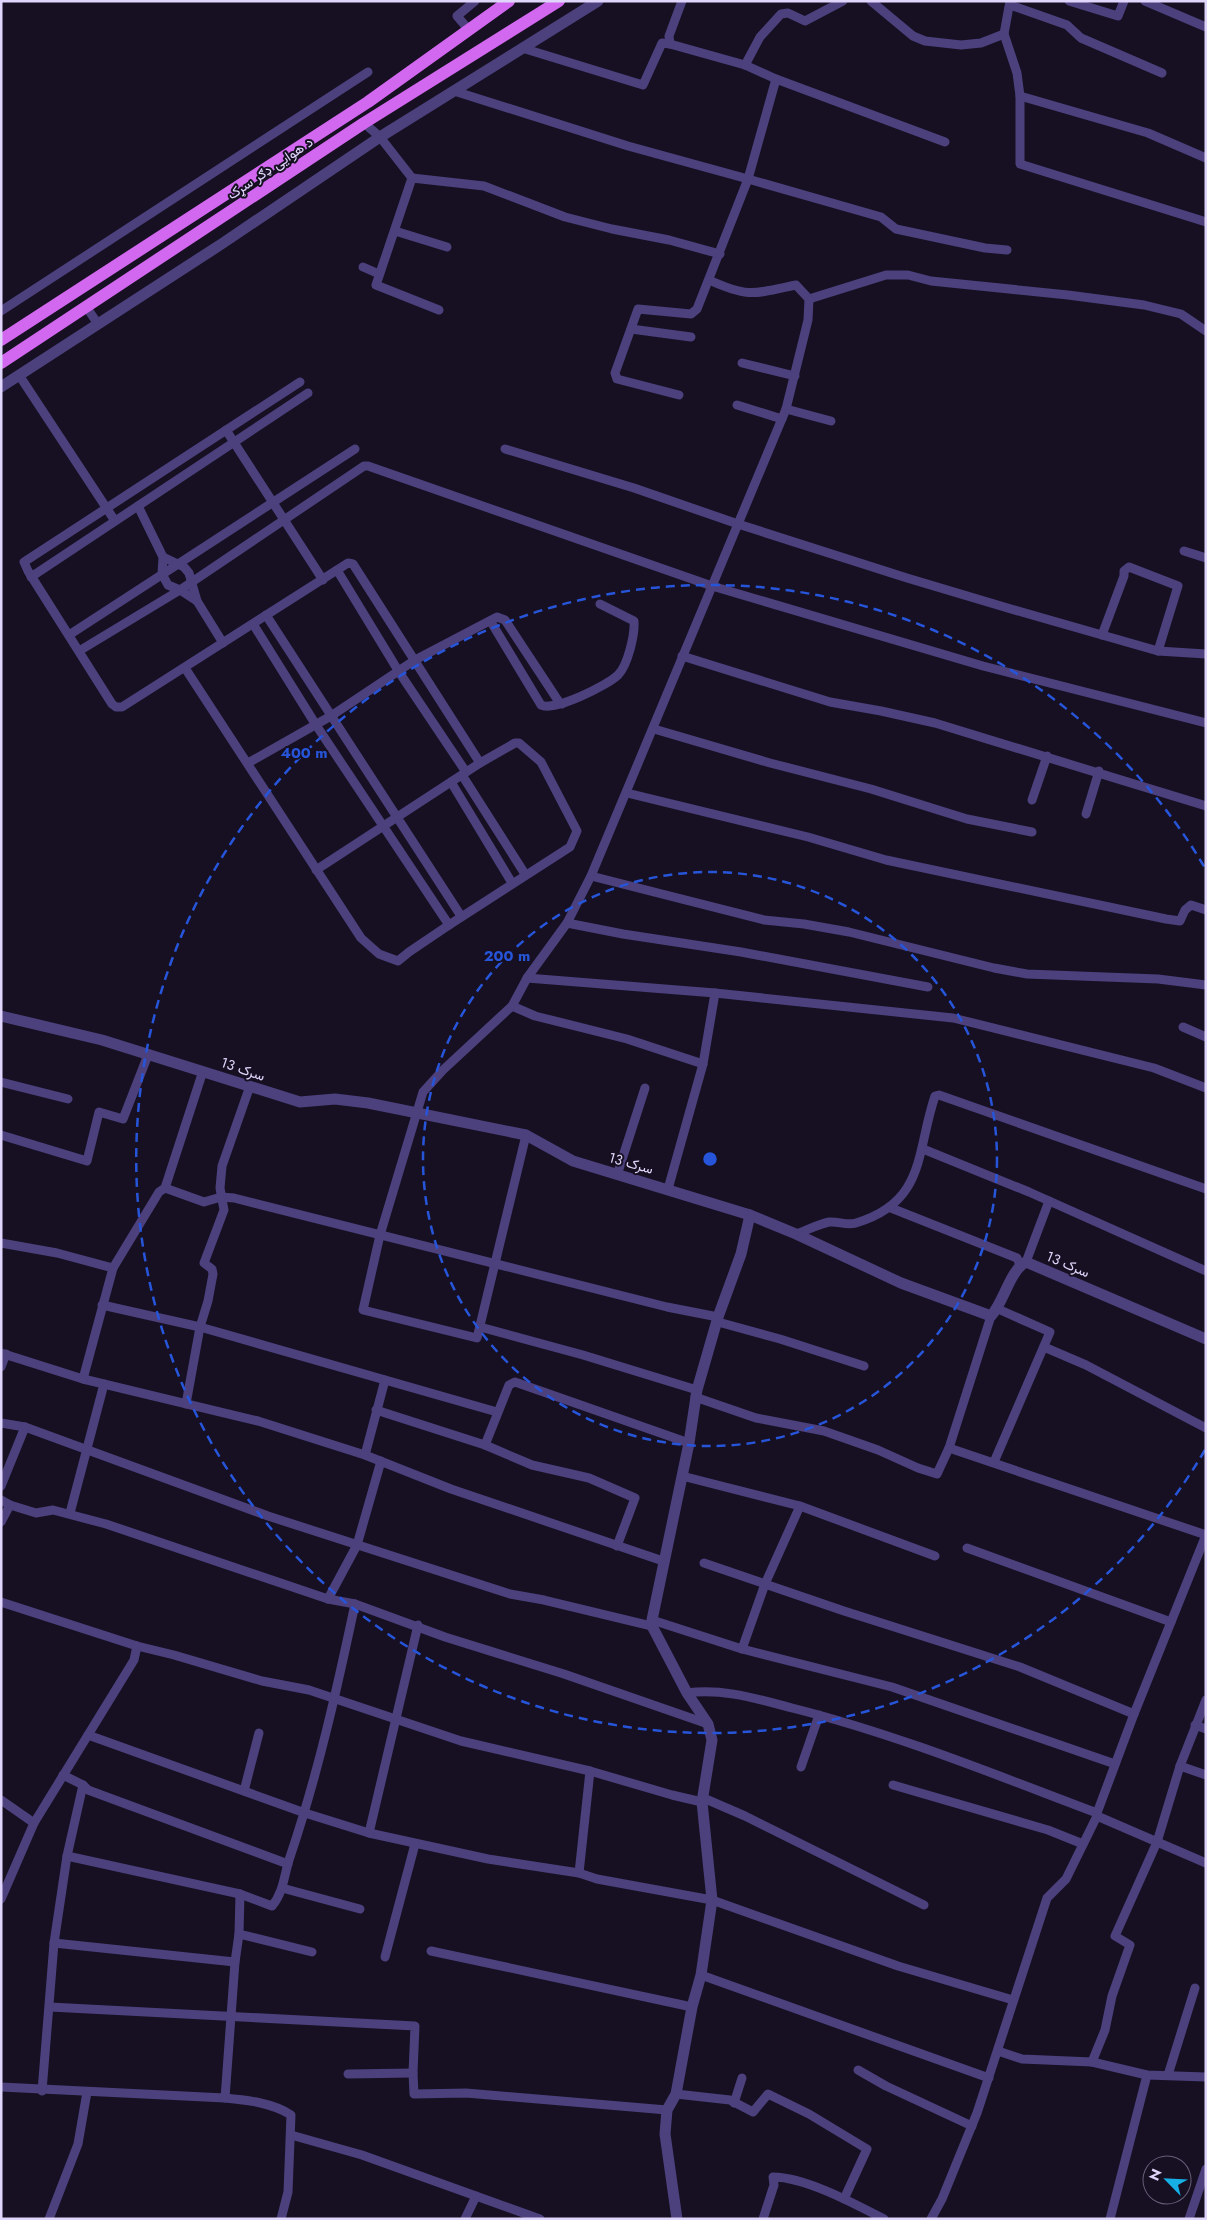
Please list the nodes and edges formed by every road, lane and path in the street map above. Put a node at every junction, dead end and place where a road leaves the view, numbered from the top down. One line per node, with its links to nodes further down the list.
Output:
1 (475, 1): 13 (street)
2 (509, 1): 13 (main road, د هوایی ډګر سړک)
3 (559, 1): 23 (main road, د هوایی ډګر سړک)
4 (598, 1): 16 (street)
5 (682, 1): 15 (street)
6 (843, 1): 17 (street)
7 (871, 1): 14 (street)
8 (1124, 1): 10 (street)
9 (1144, 1): 12 (street)
10 (1073, 2)
11 (1010, 3): 14 (street); 19 (street)
12 (1206, 27)
13 (468, 30): 45 (main road, د هوایی ډګر سړک)
14 (1004, 34): 22 (street)
15 (670, 44): 16 (street); 17 (street)
16 (522, 48): 21 (street)
17 (745, 66): 20 (street)
18 (368, 72): 40 (street)
19 (1162, 73)
20 (776, 79): 25 (street); 28 (street)
21 (454, 91): 24 (street); 28 (street)
22 (1020, 96): 26 (street); 29 (street)
23 (364, 123): 24 (street); 38 (main road, د هوایی ډګر سړک)
24 (380, 137): 27 (street); 41 (street)
25 (945, 142)
26 (1206, 158)
27 (412, 178): 30 (street); 33 (street)
28 (748, 179): 32 (street); 33 (street)
29 (1206, 222)
30 (395, 231): 31 (street); 35 (street)
31 (447, 247)
32 (1007, 250)
33 (720, 254): 36 (street)
34 (363, 267): 35 (street)
35 (379, 274): 39 (street)
36 (709, 280): 37 (street); 42 (street)
37 (809, 299): 43 (street); 49 (street)
38 (87, 308): 41 (street); 47 (main road, د هوایی ډګر سړک)
39 (439, 310)
40 (1, 311)
41 (98, 324): 48 (street)
42 (631, 329): 44 (street); 53 (street)
43 (1206, 331)
44 (690, 337)
45 (1, 340)
46 (742, 363): 49 (street)
47 (1, 364)
48 (19, 375): 51 (street); 64 (street)
49 (795, 376): 55 (street)
50 (300, 382): 58 (street)
51 (1, 387)
52 (308, 393): 59 (street)
53 (679, 395)
54 (737, 405): 56 (street)
55 (786, 409): 56 (street); 57 (street)
56 (782, 420): 67 (street)
57 (831, 421)
58 (226, 430): 59 (street); 64 (street)
59 (234, 442): 62 (street); 63 (street)
60 (504, 449): 67 (street)
61 (355, 450): 62 (street)
62 (273, 502): 65 (street); 71 (street)
63 (138, 506): 66 (street); 69 (street)
64 (107, 508): 66 (street); 74 (street)
65 (284, 518): 75 (street); 76 (street); 77 (street)
66 (115, 521): 74 (street)
67 (738, 524): 77 (street); 84 (street)
68 (1184, 551): 70 (street)
69 (163, 557): 71 (street); 73 (street)
70 (1206, 558)
71 (177, 564): 73 (street); 76 (street)
72 (337, 570): 75 (street); 91 (street); 93 (street)
73 (162, 574): 78 (street); 85 (street)
74 (31, 577): 85 (street)
75 (322, 580): 81 (street)
76 (191, 581): 78 (street); 79 (street)
77 (712, 586): 90 (street); 96 (street)
78 (180, 590): 79 (street); 87 (street)
79 (197, 601): 86 (street)
80 (600, 604): 94 (street)
81 (266, 615): 83 (street); 95 (street)
82 (490, 622): 91 (street); 94 (street); 94 (street)
83 (253, 624): 86 (street); 97 (street)
84 (1102, 635): 88 (street); 88 (street)
85 (69, 636): 87 (street)
86 (223, 643): 92 (street)
87 (79, 651): 92 (street)
88 (1158, 651): 89 (street)
89 (1206, 654)
90 (682, 656): 98 (street); 99 (street)
91 (415, 660): 93 (street); 101 (street)
92 (185, 668): 100 (street)
93 (399, 672): 95 (street); 103 (street)
94 (562, 704)
95 (331, 716): 97 (street); 109 (street)
96 (1206, 723)
97 (316, 725): 100 (street); 110 (street)
98 (654, 729): 105 (street); 111 (street)
99 (1047, 756): 102 (street); 106 (street)
100 (248, 763): 112 (street)
101 (480, 763): 103 (street); 113 (street)
102 (1099, 772): 107 (street); 108 (street)
103 (464, 773): 104 (street); 113 (street)
104 (451, 782): 109 (street); 115 (street)
105 (627, 793): 114 (street); 116 (street)
106 (1032, 800)
107 (1206, 806)
108 (1086, 814)
109 (397, 818): 110 (street); 117 (street)
110 (383, 827): 112 (street); 119 (street)
111 (1032, 832)
112 (316, 870): 119 (street)
113 (525, 874): 115 (street)
114 (591, 876): 118 (street); 121 (street)
115 (512, 883): 117 (street)
116 (1206, 910)
117 (461, 916): 119 (street)
118 (567, 923): 120 (street); 122 (street)
119 (448, 924)
120 (527, 978): 123 (street); 124 (street)
121 (1206, 985)
122 (928, 987)
123 (715, 993): 129 (street); 134 (street)
124 (512, 1006): 129 (street); 136 (street)
125 (1, 1016): 128 (street, سرک 13)
126 (1182, 1027): 127 (street)
127 (1206, 1037)
128 (148, 1055): 130 (street, سرک 13); 137 (street)
129 (703, 1064): 142 (street)
130 (203, 1071): 132 (street, سرک 13); 141 (street)
131 (1, 1082): 135 (street)
132 (250, 1086): 136 (street, سرک 13); 144 (street)
133 (645, 1088): 140 (street)
134 (1206, 1088)
135 (68, 1099)
136 (417, 1113): 138 (street, سرک 13); 149 (street)
137 (1, 1135)
138 (526, 1135): 140 (street, سرک 13); 151 (street)
139 (923, 1149): 143 (street); 145 (street); 146 (street)
140 (617, 1175): 142 (street, سرک 13)
141 (164, 1188): 144 (street); 153 (street)
142 (668, 1189): 147 (street, سرک 13)
143 (1206, 1189)
144 (220, 1197): 149 (street); 158 (street)
145 (1049, 1201): 152 (street); 154 (street)
146 (891, 1208): 148 (street); 152 (street)
147 (750, 1215): 148 (street, سرک 13); 157 (street)
148 (796, 1234): 156 (street, سرک 13)
149 (380, 1235): 151 (street); 159 (street)
150 (1, 1243): 153 (street)
151 (495, 1263): 157 (street); 159 (street)
152 (1023, 1264): 156 (street); 160 (street, سرک 13)
153 (113, 1268): 155 (street)
154 (1206, 1271)
155 (102, 1305): 158 (street); 165 (street)
156 (994, 1313): 161 (street); 177 (street)
157 (718, 1320): 163 (street); 168 (street)
158 (200, 1327): 166 (street); 169 (street)
159 (480, 1327): 168 (street)
160 (1206, 1338)
161 (1044, 1347): 174 (street); 181 (street)
162 (4, 1353): 164 (street); 165 (street)
163 (864, 1366)
164 (1, 1367)
165 (83, 1379): 167 (street)
166 (385, 1380): 170 (street); 171 (street)
167 (104, 1384): 169 (street); 178 (street)
168 (696, 1394): 175 (street); 177 (street)
169 (186, 1404): 179 (street)
170 (376, 1410): 176 (street); 179 (street)
171 (497, 1412): 175 (street); 176 (street)
172 (1, 1422): 173 (street)
173 (25, 1428): 178 (street); 183 (street)
174 (1206, 1428)
175 (689, 1443): 182 (street)
176 (485, 1445): 191 (street)
177 (949, 1448): 181 (street)
178 (87, 1451): 187 (street); 190 (street)
179 (364, 1455): 180 (street)
180 (382, 1461): 190 (street); 191 (street)
181 (994, 1462): 189 (street)
182 (682, 1476): 186 (street); 194 (street)
183 (1, 1486)
184 (1, 1500): 185 (street)
185 (10, 1505): 187 (street); 188 (street)
186 (800, 1506): 193 (street); 196 (street)
187 (70, 1514): 197 (street)
188 (1, 1522)
189 (1206, 1535): 200 (street)
190 (357, 1545): 197 (street); 201 (street)
191 (617, 1546): 194 (street)
192 (967, 1548): 200 (street)
193 (935, 1556)
194 (663, 1560): 201 (street)
195 (704, 1563): 196 (street)
196 (766, 1584): 204 (street); 208 (street)
197 (328, 1599): 199 (street)
198 (1, 1602): 203 (street)
199 (355, 1604): 202 (street); 206 (street)
200 (1170, 1622): 208 (street)
201 (652, 1623): 204 (street); 205 (street)
202 (418, 1625): 210 (street); 211 (street)
203 (137, 1646): 206 (street); 215 (street)
204 (742, 1649): 216 (street)
205 (687, 1693): 209 (street); 211 (street)
206 (335, 1699): 210 (street); 227 (street)
207 (1206, 1700): 212 (street)
208 (1134, 1714): 216 (street)
209 (819, 1715): 217 (street); 228 (street)
210 (396, 1719): 219 (street); 230 (street)
211 (708, 1724): 226 (street)
212 (1195, 1725): 213 (street); 218 (street)
213 (1206, 1729)
214 (259, 1733): 224 (street)
215 (88, 1736): 220 (street); 224 (street)
216 (1116, 1764): 228 (street)
217 (801, 1766)
218 (1180, 1766): 221 (street); 231 (street)
219 (590, 1771): 226 (street); 237 (street)
220 (63, 1774): 222 (street); 229 (street)
221 (1206, 1776)
222 (83, 1785): 234 (street); 236 (street)
223 (893, 1785): 233 (street)
224 (244, 1791): 227 (street)
225 (1, 1800): 229 (street)
226 (702, 1802): 241 (street); 242 (street)
227 (305, 1813): 230 (street); 236 (street)
228 (1097, 1815): 231 (street); 233 (street)
229 (34, 1823): 240 (street)
230 (369, 1833): 232 (street)
231 (1157, 1842): 235 (street); 257 (street)
232 (415, 1844): 237 (street); 248 (street)
233 (1084, 1844): 252 (street)
234 (67, 1856): 239 (street); 245 (street)
235 (1206, 1863)
236 (288, 1864): 238 (street)
237 (578, 1873): 241 (street)
238 (282, 1888): 239 (street); 243 (street)
239 (240, 1894): 244 (street)
240 (1, 1898)
241 (712, 1900): 250 (street); 252 (street)
242 (924, 1904)
243 (360, 1909)
244 (239, 1934): 247 (street); 249 (street)
245 (54, 1943): 249 (street); 253 (street)
246 (431, 1951): 254 (street)
247 (312, 1952)
248 (385, 1956)
249 (235, 1962): 255 (street)
250 (701, 1975): 254 (street); 265 (street)
251 (1195, 1988): 262 (street)
252 (1013, 2000): 256 (street)
253 (50, 2007): 255 (street); 267 (street)
254 (692, 2007): 269 (street)
255 (232, 2017): 259 (street); 270 (street)
256 (998, 2051): 257 (street); 265 (street)
257 (1092, 2062): 261 (street)
258 (858, 2070): 273 (street)
259 (412, 2073): 260 (street); 272 (street)
260 (348, 2074)
261 (1147, 2074): 262 (street); 286 (street)
262 (1168, 2075): 263 (street)
263 (1206, 2077)
264 (742, 2078): 271 (street)
265 (989, 2078): 273 (street)
266 (1, 2087): 267 (street)
267 (42, 2091): 268 (street)
268 (86, 2092): 270 (street); 278 (street)
269 (676, 2094): 271 (street); 272 (street)
270 (225, 2098): 274 (street)
271 (734, 2102): 277 (street)
272 (666, 2110): 282 (street)
273 (972, 2126): 285 (street)
274 (291, 2135): 276 (street); 279 (street)
275 (1206, 2169): 287 (street)
276 (476, 2196): 280 (street); 281 (street)
277 (844, 2199): 283 (street); 284 (street)
278 (49, 2219)
279 (281, 2219)
280 (465, 2219)
281 (540, 2219)
282 (677, 2219)
283 (763, 2219)
284 (884, 2219)
285 (931, 2219)
286 (1110, 2219)
287 (1189, 2219)

